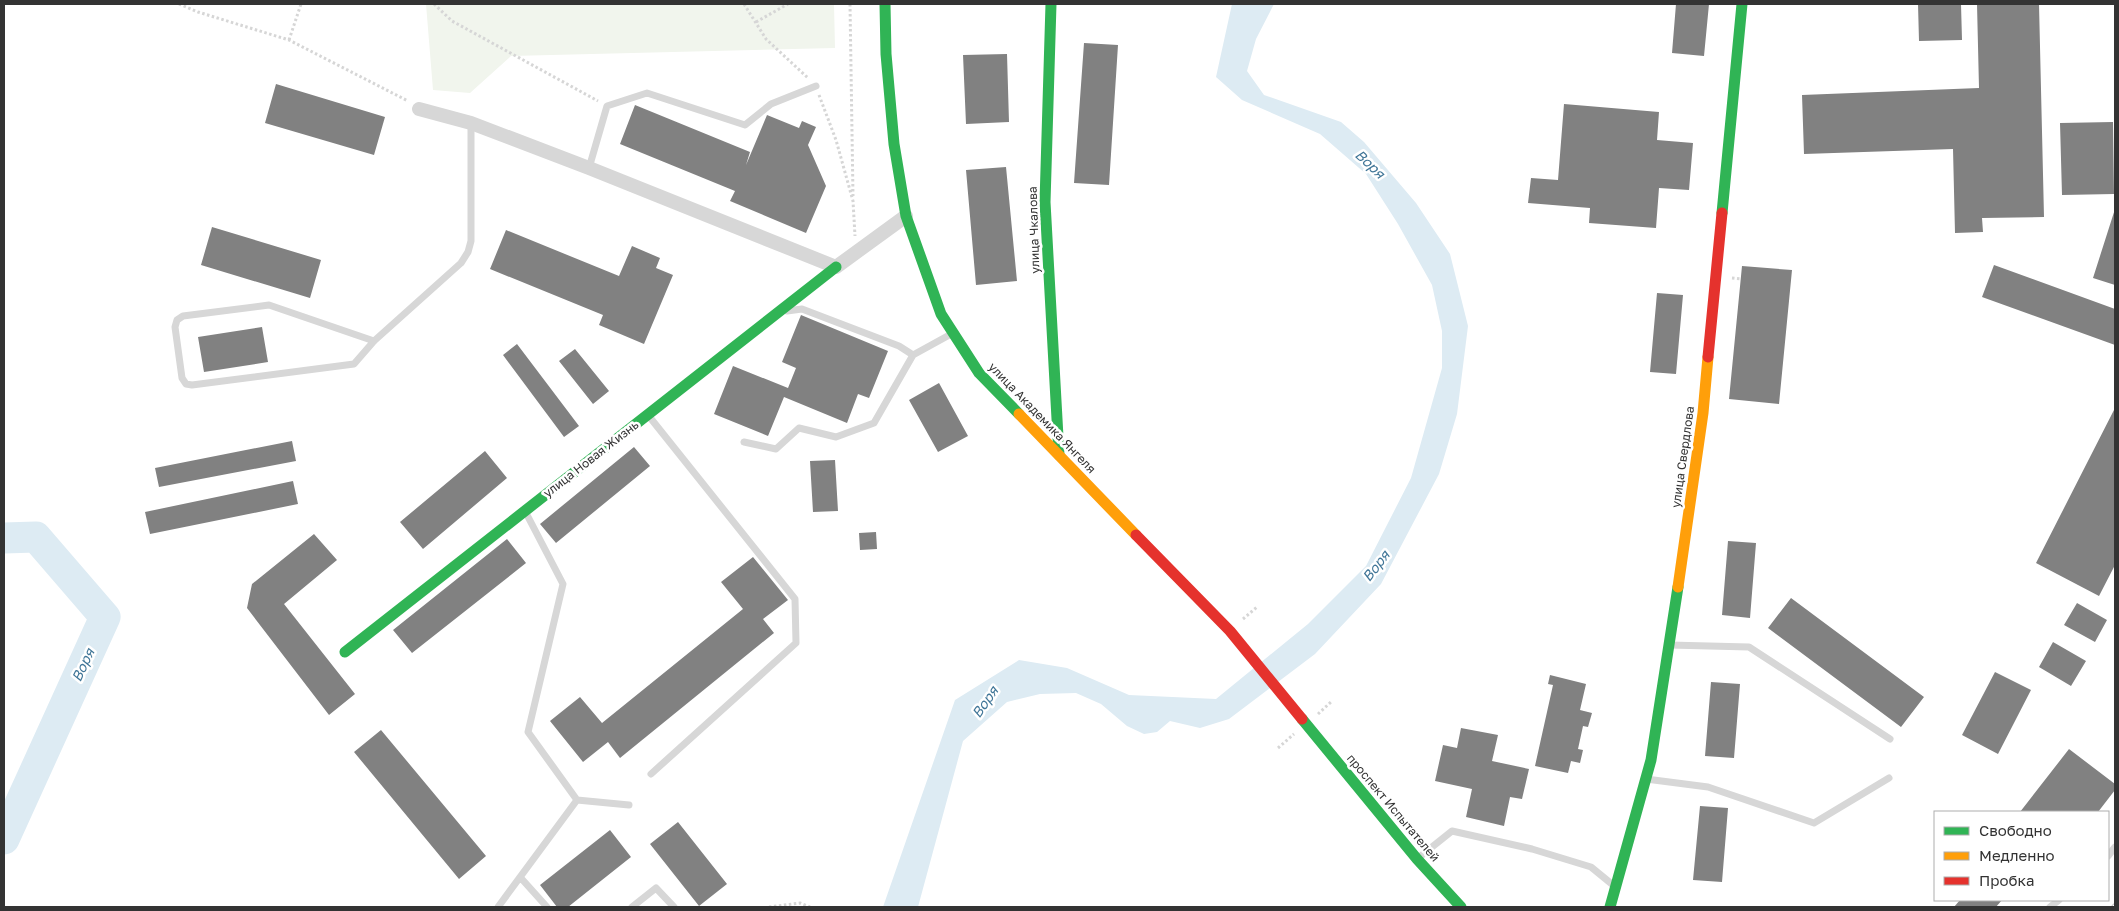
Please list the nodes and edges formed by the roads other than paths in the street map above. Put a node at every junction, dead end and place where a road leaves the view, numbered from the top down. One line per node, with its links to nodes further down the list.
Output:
1 (885, 4): 8 (street, улица Академика Янгеля)
2 (1052, 4): 16 (street, улица Чкалова)
3 (1742, 4): 18 (street, улица Свердлова)
4 (816, 86): 7 (lane)
5 (420, 109): 6 (street)
6 (471, 123): 7 (street); 12 (lane)
7 (589, 168): 9 (street)
8 (906, 216): 9 (street, улица Новая Жизнь); 11 (street, улица Академика Янгеля)
9 (836, 267): 10 (street, улица Новая Жизнь)
10 (779, 311): 13 (lane); 14 (street, улица Новая Жизнь)
11 (953, 333): 13 (lane); 16 (street, улица Академика Янгеля)
12 (374, 341): 12 (lane)
13 (913, 355): 15 (lane)
14 (648, 415): 17 (street, улица Новая Жизнь); 22 (lane)
15 (744, 442)
16 (1059, 455): 20 (street, улица Академика Янгеля)
17 (525, 511): 19 (street, улица Новая Жизнь); 25 (lane)
18 (1669, 645): 21 (lane); 24 (street, улица Свердлова)
19 (345, 652)
20 (1306, 725): 27 (street, проспект Испытателей)
21 (1890, 739)
22 (651, 774)
23 (1889, 778): 24 (lane)
24 (1646, 779): 29 (street, улица Свердлова)
25 (577, 800): 26 (lane); 28 (lane)
26 (629, 805)
27 (1417, 859): 29 (lane); 34 (street, проспект Испытателей)
28 (520, 877): 30 (lane); 31 (lane)
29 (1616, 887): 35 (street, улица Свердлова)
30 (498, 907)
31 (546, 907)
32 (632, 907): 33 (lane)
33 (674, 907)
34 (1460, 907)
35 (1610, 907)

